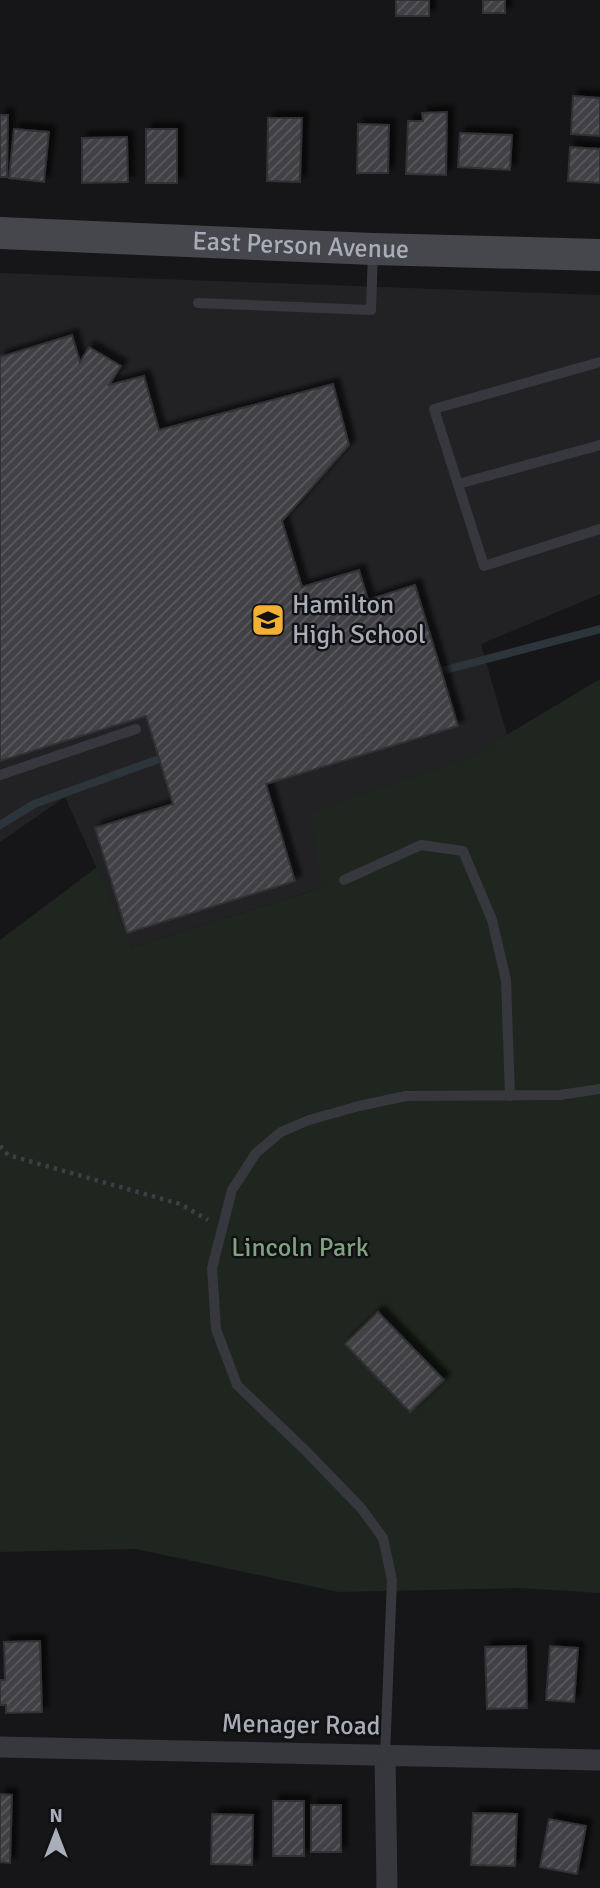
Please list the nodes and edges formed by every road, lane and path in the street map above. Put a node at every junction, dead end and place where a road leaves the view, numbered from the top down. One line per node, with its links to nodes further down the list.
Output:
1 (0, 233): 2 (main road, East Person Avenue)
2 (373, 249): 3 (main road, East Person Avenue); 4 (lane)
3 (600, 256)
4 (198, 303)
5 (600, 362): 7 (lane)
6 (600, 445): 7 (lane)
7 (458, 484): 8 (lane)
8 (600, 529)
9 (136, 729): 10 (lane)
10 (0, 775)
11 (344, 880): 13 (lane)
12 (600, 1089): 13 (lane)
13 (510, 1096): 15 (lane)
14 (0, 1146): 15 (path)
15 (222, 1228): 17 (lane)
16 (0, 1747): 17 (street, Menager Road)
17 (385, 1755): 18 (street, Menager Road); 19 (street)
18 (600, 1760)
19 (387, 1888)

